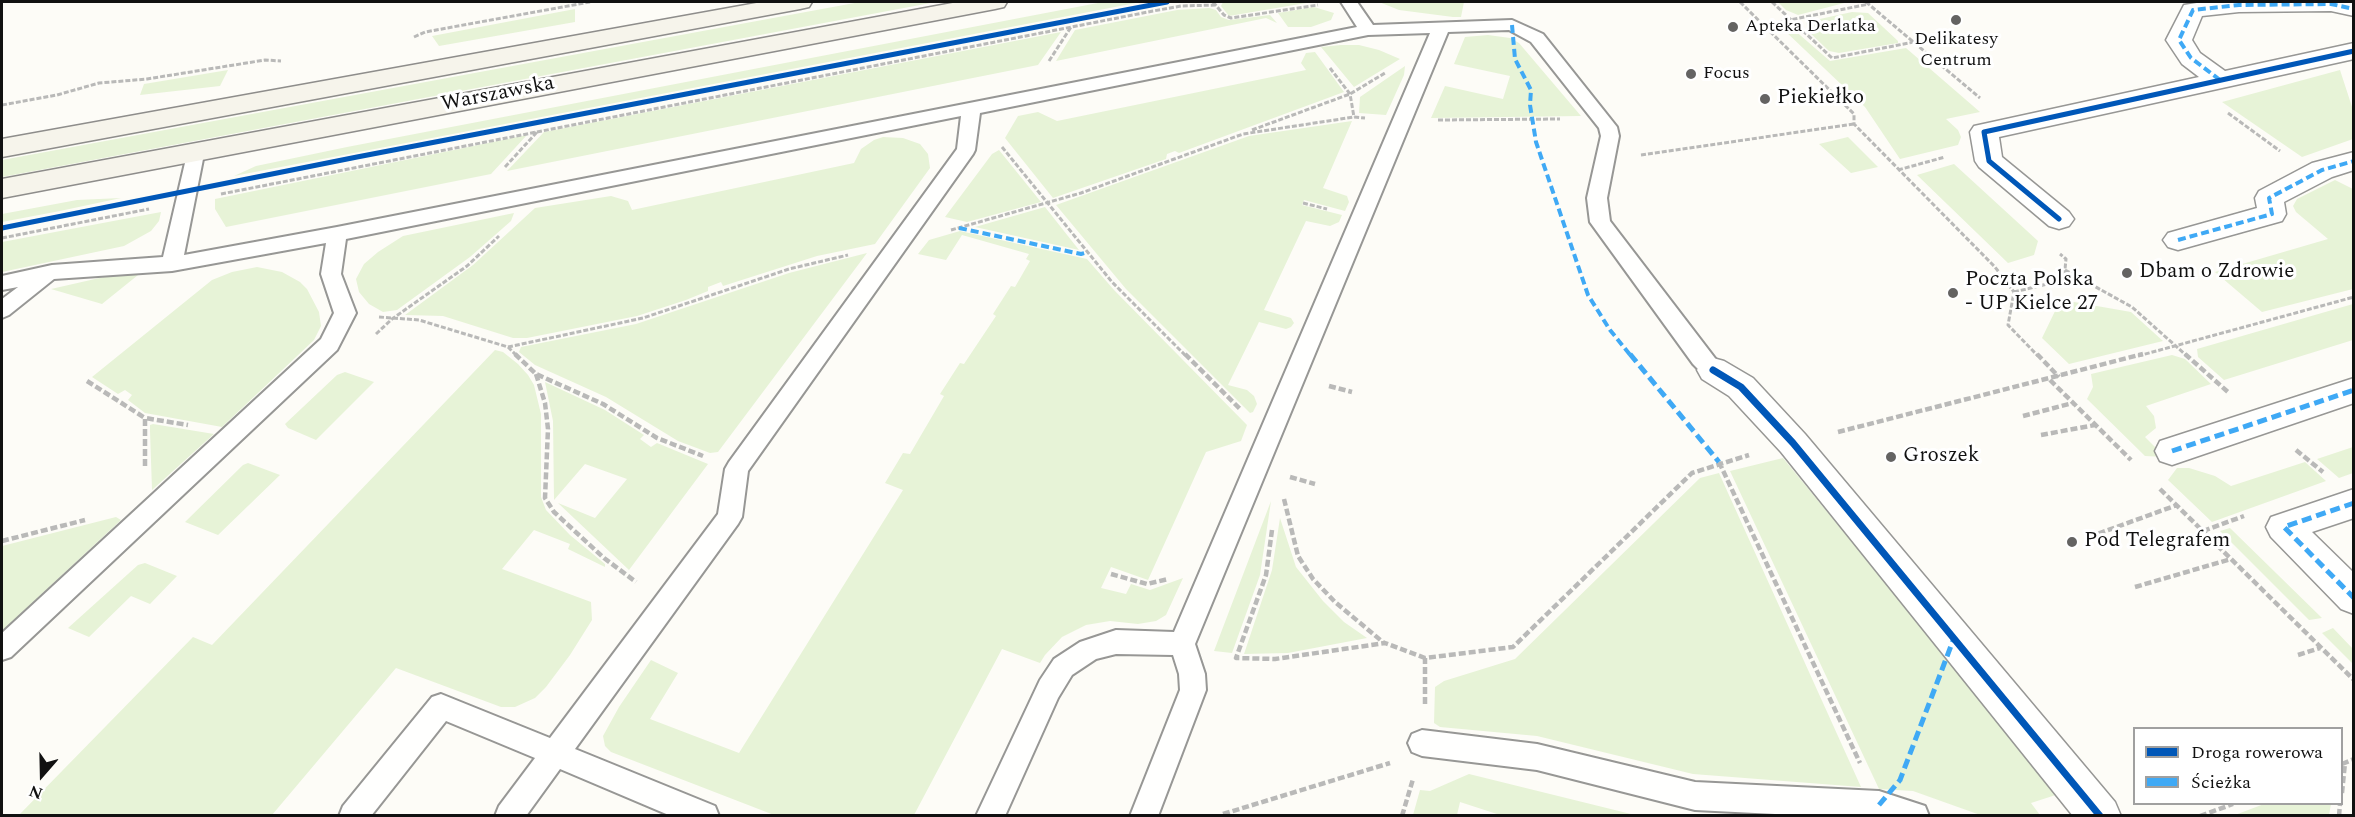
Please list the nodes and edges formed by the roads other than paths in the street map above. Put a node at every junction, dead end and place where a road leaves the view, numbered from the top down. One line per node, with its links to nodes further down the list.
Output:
1 (800, 2): 10 (main road, Warszawska)
2 (995, 2): 11 (main road, Warszawska)
3 (1349, 2): 5 (lane)
4 (2354, 9): 8 (street)
5 (1368, 30): 6 (lane); 9 (lane)
6 (1438, 36): 21 (lane); 26 (lane)
7 (2354, 51): 8 (street)
8 (2220, 80): 14 (street)
9 (971, 110): 15 (lane); 29 (lane)
10 (2, 148)
11 (195, 153): 13 (main road, Warszawska); 17 (lane)
12 (2354, 161): 16 (street)
13 (2, 189)
14 (2059, 219)
15 (337, 234): 17 (lane); 27 (lane)
16 (2178, 240)
17 (172, 264): 18 (lane)
18 (52, 272): 19 (lane); 20 (lane)
19 (2, 283)
20 (2, 310)
21 (1713, 370): 36 (street)
22 (2354, 390): 23 (street)
23 (2172, 451)
24 (2354, 503): 25 (street)
25 (2354, 598)
26 (1182, 644): 33 (lane); 34 (lane)
27 (2, 649)
28 (1422, 743): 35 (lane)
29 (555, 753): 30 (lane); 31 (lane); 32 (lane)
30 (353, 816)
31 (509, 816)
32 (705, 816)
33 (990, 816)
34 (1144, 816)
35 (1914, 816)
36 (2100, 816)

